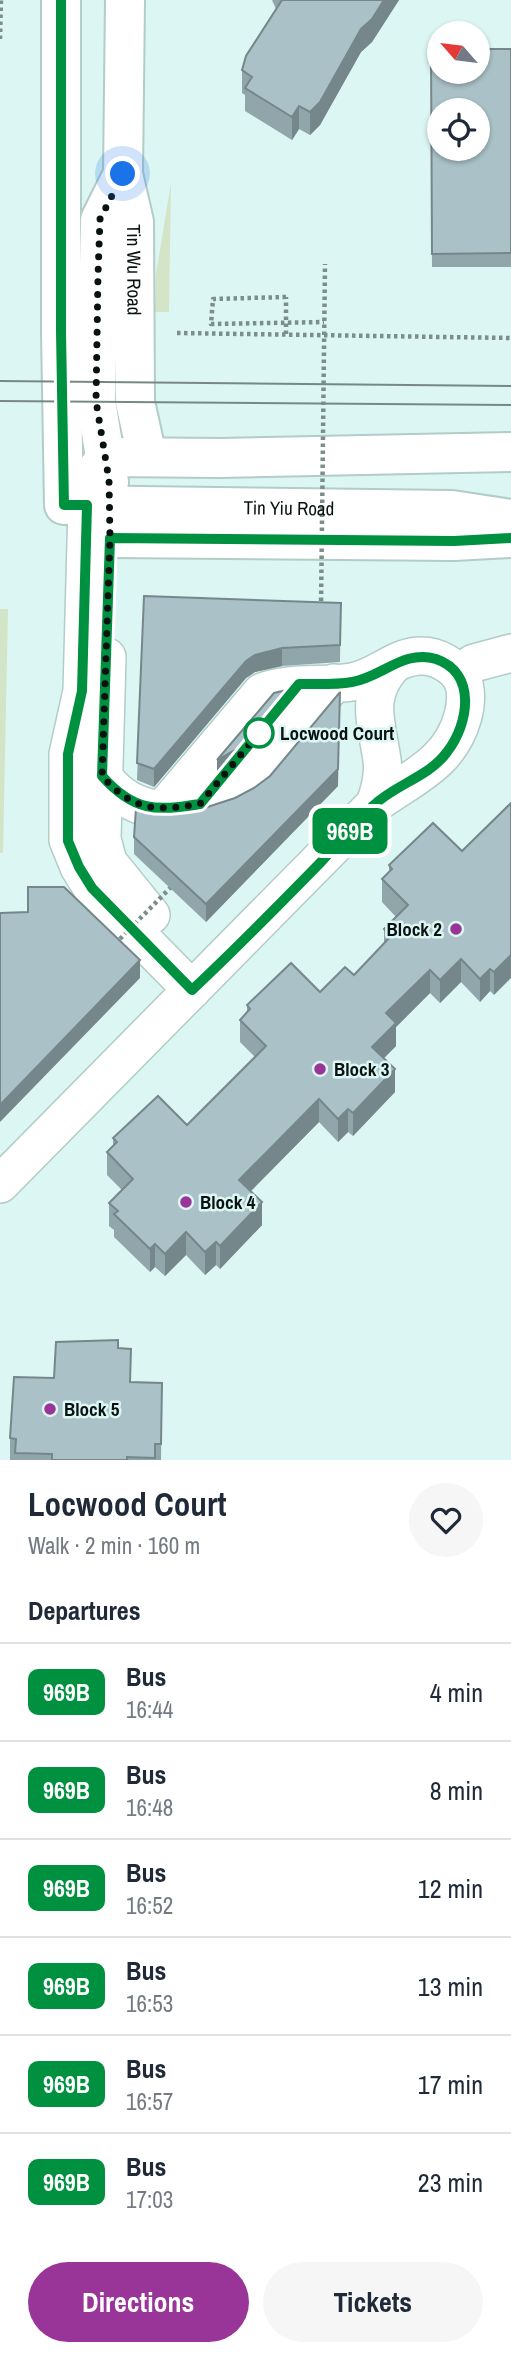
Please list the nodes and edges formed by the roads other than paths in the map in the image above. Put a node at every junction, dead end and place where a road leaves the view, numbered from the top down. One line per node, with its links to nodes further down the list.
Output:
1 (61, 0): 7 (main road)
2 (125, 0): 3 (main road, Tin Wu Road)
3 (123, 174): 5 (main road, Tin Wu Road); 6 (main road)
4 (511, 452): 5 (main road)
5 (147, 456): 6 (main road)
6 (106, 457): 7 (main road)
7 (93, 513): 8 (main road, Tin Yiu Road); 9 (main road); 14 (lane); 17 (lane)
8 (511, 519)
9 (511, 538)
10 (511, 653): 12 (lane)
11 (392, 666): 12 (lane); 13 (lane); 15 (lane)
12 (459, 674): 15 (lane)
13 (316, 684): 16 (lane); 16 (lane)
14 (102, 776): 16 (lane); 17 (lane)
15 (375, 804): 17 (lane)
16 (163, 809)
17 (200, 982): 18 (lane)
18 (0, 1184)

